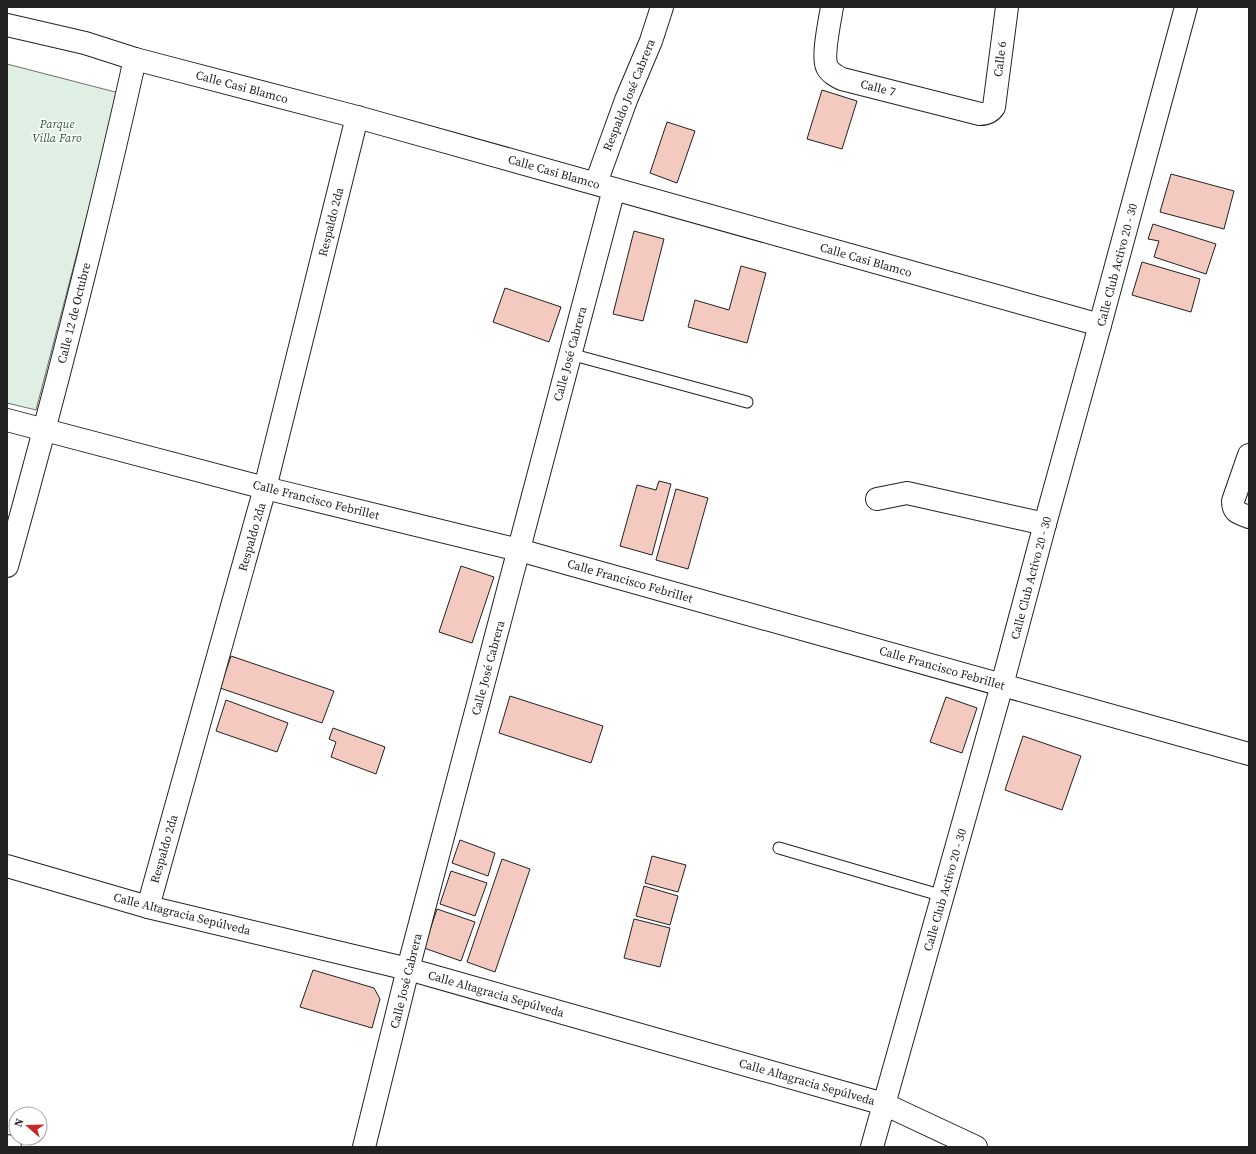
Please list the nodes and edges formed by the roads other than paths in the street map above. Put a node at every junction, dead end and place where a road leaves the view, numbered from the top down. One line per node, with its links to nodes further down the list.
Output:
1 (662, 7): 9 (street, Respaldo José Cabrera)
2 (832, 7): 7 (street, Calle 7)
3 (1007, 7): 7 (street, Calle 6)
4 (1186, 7): 10 (street, Calle Club Activo 20 - 30)
5 (7, 24): 6 (street, Calle Casi Blamco)
6 (135, 59): 8 (street, Calle Casi Blamco); 14 (street, Calle 12 de Octubre)
7 (991, 111)
8 (357, 117): 9 (street, Calle Casi Blamco); 16 (street, Respaldo 2da)
9 (605, 186): 10 (street, Calle Casi Blamco); 11 (street, Calle José Cabrera)
10 (1100, 325): 19 (street, Calle Club Activo 20 - 30)
11 (570, 354): 12 (lane); 20 (street, Calle José Cabrera)
12 (747, 402)
13 (7, 420): 14 (street, Calle Francisco Febrillet)
14 (45, 430): 16 (street, Calle Francisco Febrillet); 21 (street, Calle 12 de Octubre)
15 (1249, 455): 18 (street)
16 (265, 488): 20 (street, Calle Francisco Febrillet); 27 (street, Respaldo 2da)
17 (877, 499): 19 (street)
18 (1241, 512)
19 (1045, 524): 22 (street, Calle Club Activo 20 - 30)
20 (519, 550): 22 (street, Calle Francisco Febrillet); 28 (street, Calle José Cabrera)
21 (7, 566)
22 (1002, 685): 23 (street, Calle Francisco Febrillet); 26 (street, Calle Club Activo 20 - 30)
23 (1249, 754)
24 (779, 848): 26 (lane)
25 (7, 866): 27 (street, Calle Altagracia Sepúlveda)
26 (943, 896): 29 (street, Calle Club Activo 20 - 30)
27 (148, 907): 28 (street, Calle Altagracia Sepúlveda)
28 (408, 969): 29 (street, Calle Altagracia Sepúlveda); 32 (street, Calle José Cabrera)
29 (884, 1104): 33 (street, Calle Club Activo 20 - 30); 34 (street, Calle Altagracia Sepúlveda)
30 (7, 1146): 31 (street)
31 (10, 1147)
32 (364, 1147)
33 (872, 1147)
34 (976, 1147)

